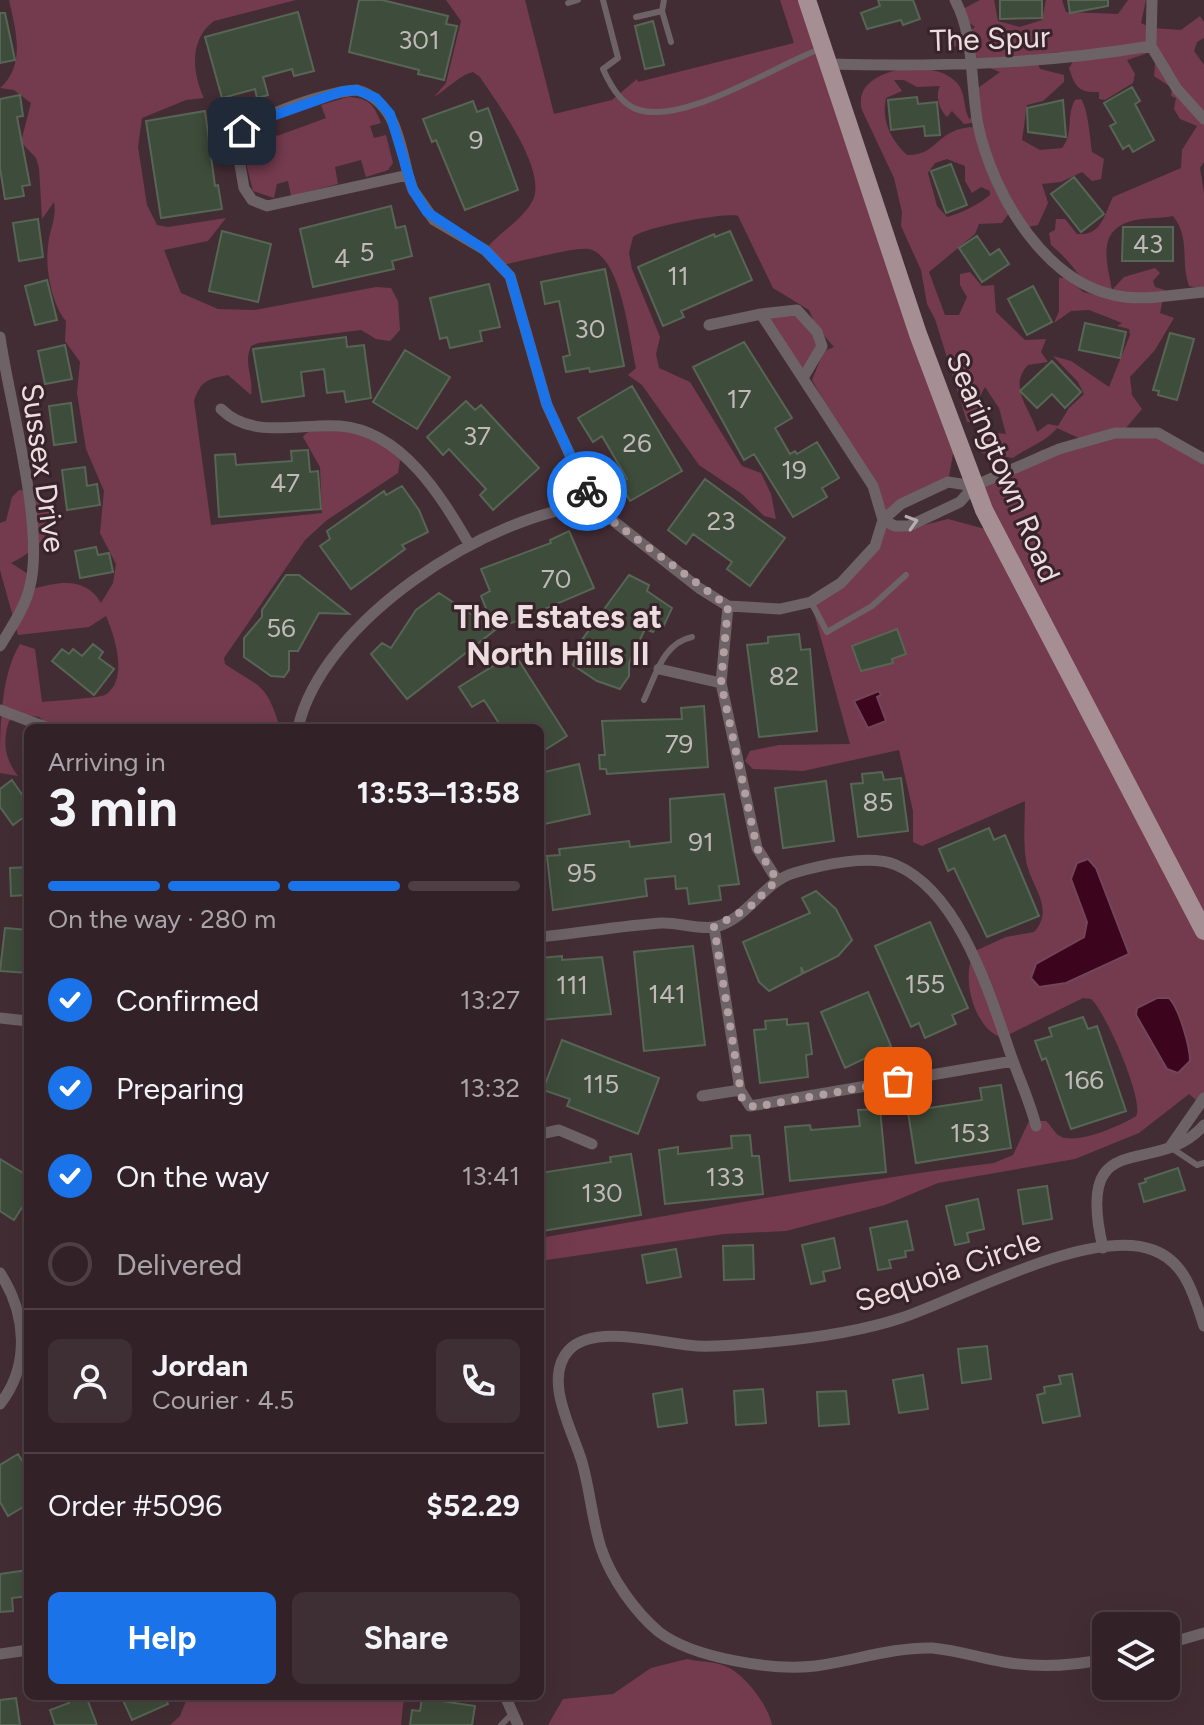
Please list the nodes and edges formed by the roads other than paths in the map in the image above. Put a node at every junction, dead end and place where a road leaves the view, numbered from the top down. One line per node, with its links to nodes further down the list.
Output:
1 (578, 0): 7 (lane)
2 (603, 0): 12 (lane)
3 (664, 0): 8 (lane)
4 (807, 0): 12 (main road, Searingtown Road)
5 (955, 0): 13 (street)
6 (1152, 0): 11 (street)
7 (568, 3)
8 (662, 11): 9 (lane); 10 (lane)
9 (636, 17)
10 (671, 42)
11 (1151, 46): 13 (street, The Spur); 14 (street)
12 (826, 56): 13 (street, The Spur); 23 (main road, Searingtown Road)
13 (970, 64): 16 (street)
14 (1204, 119)
15 (408, 175): 15 (street); 24 (street)
16 (1204, 292)
17 (761, 314): 18 (street); 20 (street); 20 (street)
18 (709, 325)
19 (0, 337): 31 (street, Sussex Drive)
20 (803, 378): 25 (street)
21 (221, 409): 26 (street)
22 (1204, 459): 23 (street)
23 (974, 486): 25 (street); 25 (street, one-way to 23); 40 (main road, Searingtown Road)
24 (593, 505): 26 (street); 29 (street)
25 (883, 520): 28 (street)
26 (469, 544): 37 (street)
27 (906, 575): 28 (lane)
28 (811, 602): 29 (street)
29 (728, 606): 33 (street)
30 (692, 637): 32 (lane)
31 (0, 646)
32 (659, 669): 33 (street); 34 (lane)
33 (721, 683): 38 (street)
34 (644, 700)
35 (0, 710): 36 (street)
36 (37, 724)
37 (300, 724)
38 (777, 880): 39 (street); 44 (street)
39 (714, 927): 41 (street); 45 (street)
40 (1204, 931)
41 (544, 937)
42 (0, 1018): 43 (street)
43 (24, 1021)
44 (1013, 1061): 45 (street); 49 (street)
45 (740, 1090): 46 (street)
46 (702, 1096)
47 (1204, 1098): 52 (street)
48 (1204, 1125): 52 (street)
49 (1036, 1126)
50 (544, 1133): 51 (street)
51 (592, 1144)
52 (1170, 1147): 53 (lane); 54 (street)
53 (1204, 1163)
54 (1103, 1248): 56 (street, Sequoia Circle); 62 (street, Sequoia Circle)
55 (0, 1273): 57 (street)
56 (1204, 1326)
57 (0, 1404)
58 (1204, 1633): 59 (street)
59 (1180, 1640)
60 (24, 1651): 61 (street)
61 (0, 1654)
62 (1092, 1662)
63 (507, 1700): 64 (street)
64 (515, 1719): 65 (lane)
65 (501, 1725)

